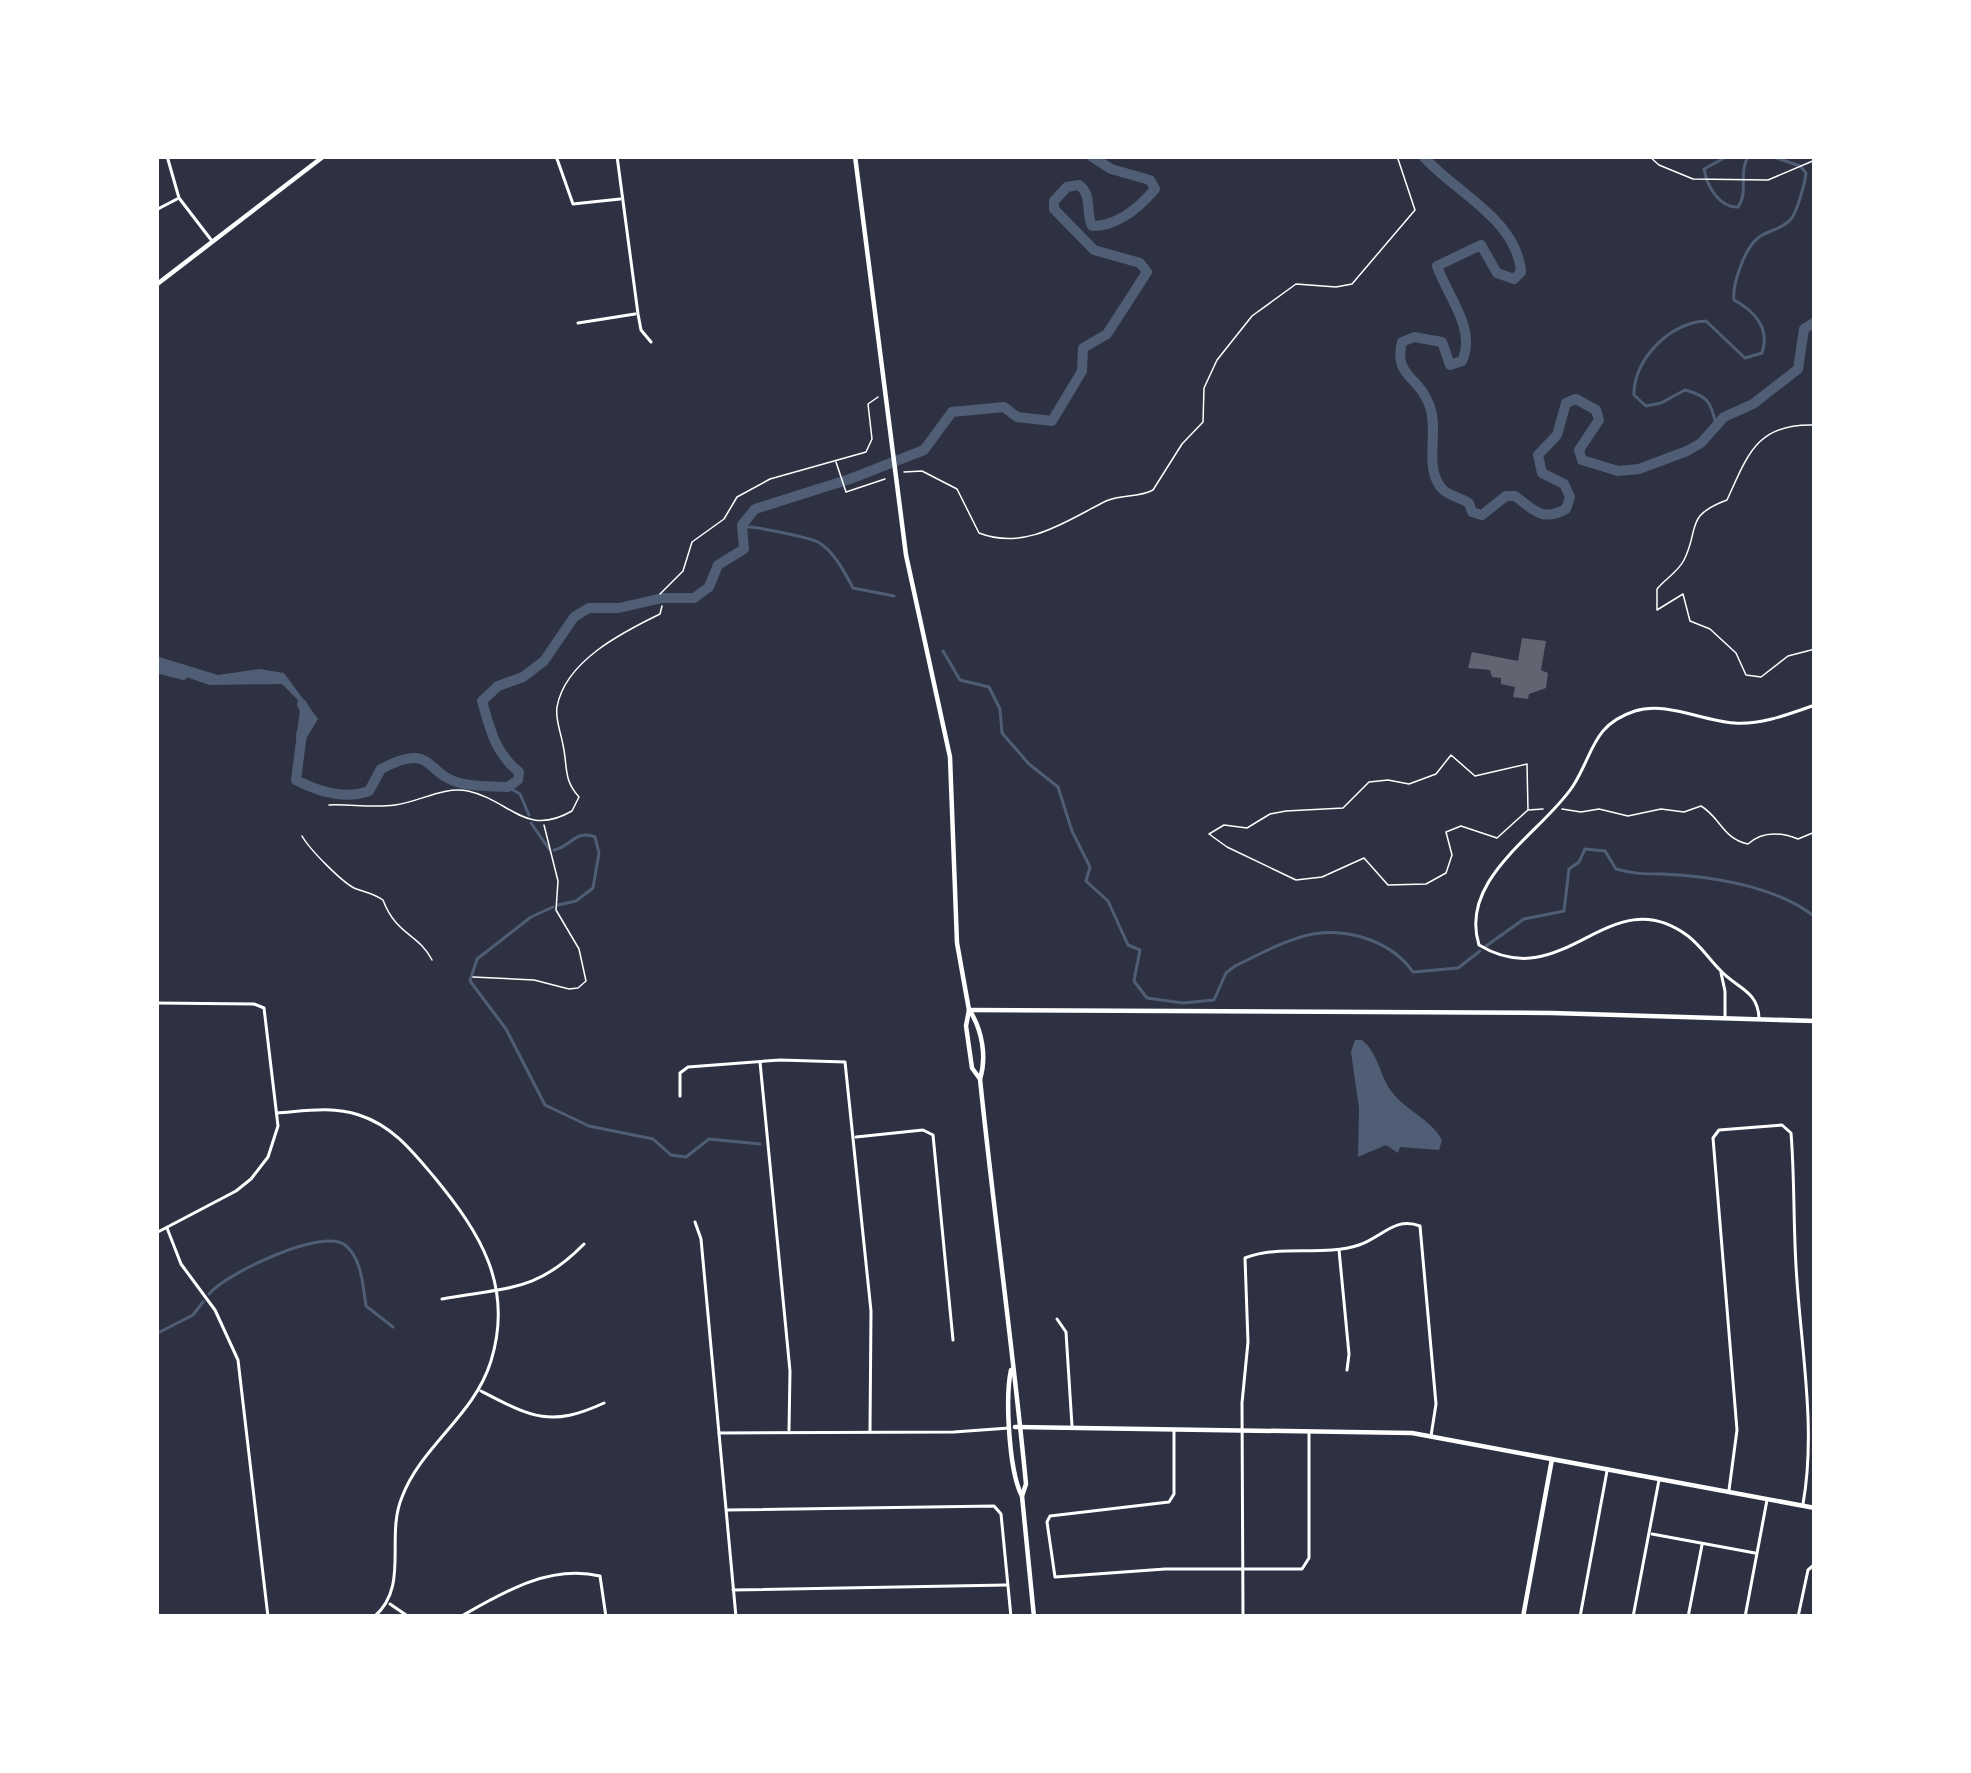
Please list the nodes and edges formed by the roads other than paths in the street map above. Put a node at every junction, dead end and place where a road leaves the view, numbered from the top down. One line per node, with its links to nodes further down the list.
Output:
1 (167, 156): 6 (street)
2 (324, 156): 9 (street)
3 (556, 156): 7 (street)
4 (617, 156): 7 (street)
5 (856, 158): 19 (street)
6 (179, 198): 8 (street); 9 (street)
7 (622, 199): 11 (street)
8 (156, 210)
9 (212, 242): 10 (street)
10 (156, 285)
11 (638, 314): 12 (street); 13 (street)
12 (578, 323)
13 (651, 342)
14 (1815, 705): 15 (street)
15 (1720, 971): 16 (street); 17 (street)
16 (1740, 986): 17 (street); 21 (street)
17 (1725, 991): 20 (street)
18 (156, 1003): 26 (street)
19 (969, 1010): 20 (street); 24 (street); 24 (street)
20 (1725, 1018): 21 (street)
21 (1759, 1019): 22 (street)
22 (1815, 1021)
23 (760, 1062): 25 (street); 27 (street); 42 (street)
24 (980, 1079): 41 (street)
25 (680, 1096)
26 (278, 1113): 29 (street); 33 (street)
27 (854, 1137): 36 (street); 43 (street)
28 (694, 1222): 47 (street)
29 (167, 1228): 30 (street); 65 (street)
30 (156, 1233)
31 (584, 1244): 33 (street)
32 (1339, 1248): 37 (street); 45 (street); 48 (street)
33 (496, 1289): 34 (street); 38 (street)
34 (442, 1299)
35 (1057, 1318): 40 (street)
36 (953, 1340)
37 (1347, 1370)
38 (479, 1390): 39 (street); 64 (street)
39 (604, 1403)
40 (1072, 1426): 41 (street); 44 (street)
41 (1016, 1427): 43 (street); 72 (street)
42 (789, 1430): 43 (street); 47 (street)
43 (870, 1431)
44 (1174, 1431): 45 (street); 61 (street)
45 (1243, 1431): 46 (street); 61 (street)
46 (1309, 1431): 48 (street); 61 (street)
47 (717, 1433): 56 (street)
48 (1431, 1436): 49 (street)
49 (1552, 1459): 50 (street); 74 (street)
50 (1607, 1469): 51 (street); 75 (street)
51 (1659, 1479): 52 (street); 57 (street)
52 (1729, 1491): 53 (street); 54 (street)
53 (1767, 1498): 54 (street); 59 (street)
54 (1803, 1505): 55 (street)
55 (1815, 1508)
56 (726, 1510): 62 (street); 63 (street)
57 (1649, 1533): 58 (street); 76 (street)
58 (1703, 1543): 59 (street); 77 (street)
59 (1756, 1553): 78 (street)
60 (1815, 1564): 79 (street)
61 (1243, 1570): 73 (street)
62 (1007, 1585): 63 (street); 71 (street)
63 (734, 1590): 70 (street)
64 (388, 1603): 66 (street); 67 (street)
65 (268, 1617)
66 (374, 1617)
67 (409, 1617)
68 (460, 1617): 69 (street)
69 (606, 1617)
70 (736, 1617)
71 (1011, 1617)
72 (1034, 1617)
73 (1243, 1617)
74 (1523, 1617)
75 (1580, 1617)
76 (1633, 1617)
77 (1688, 1617)
78 (1744, 1617)
79 (1798, 1617)

